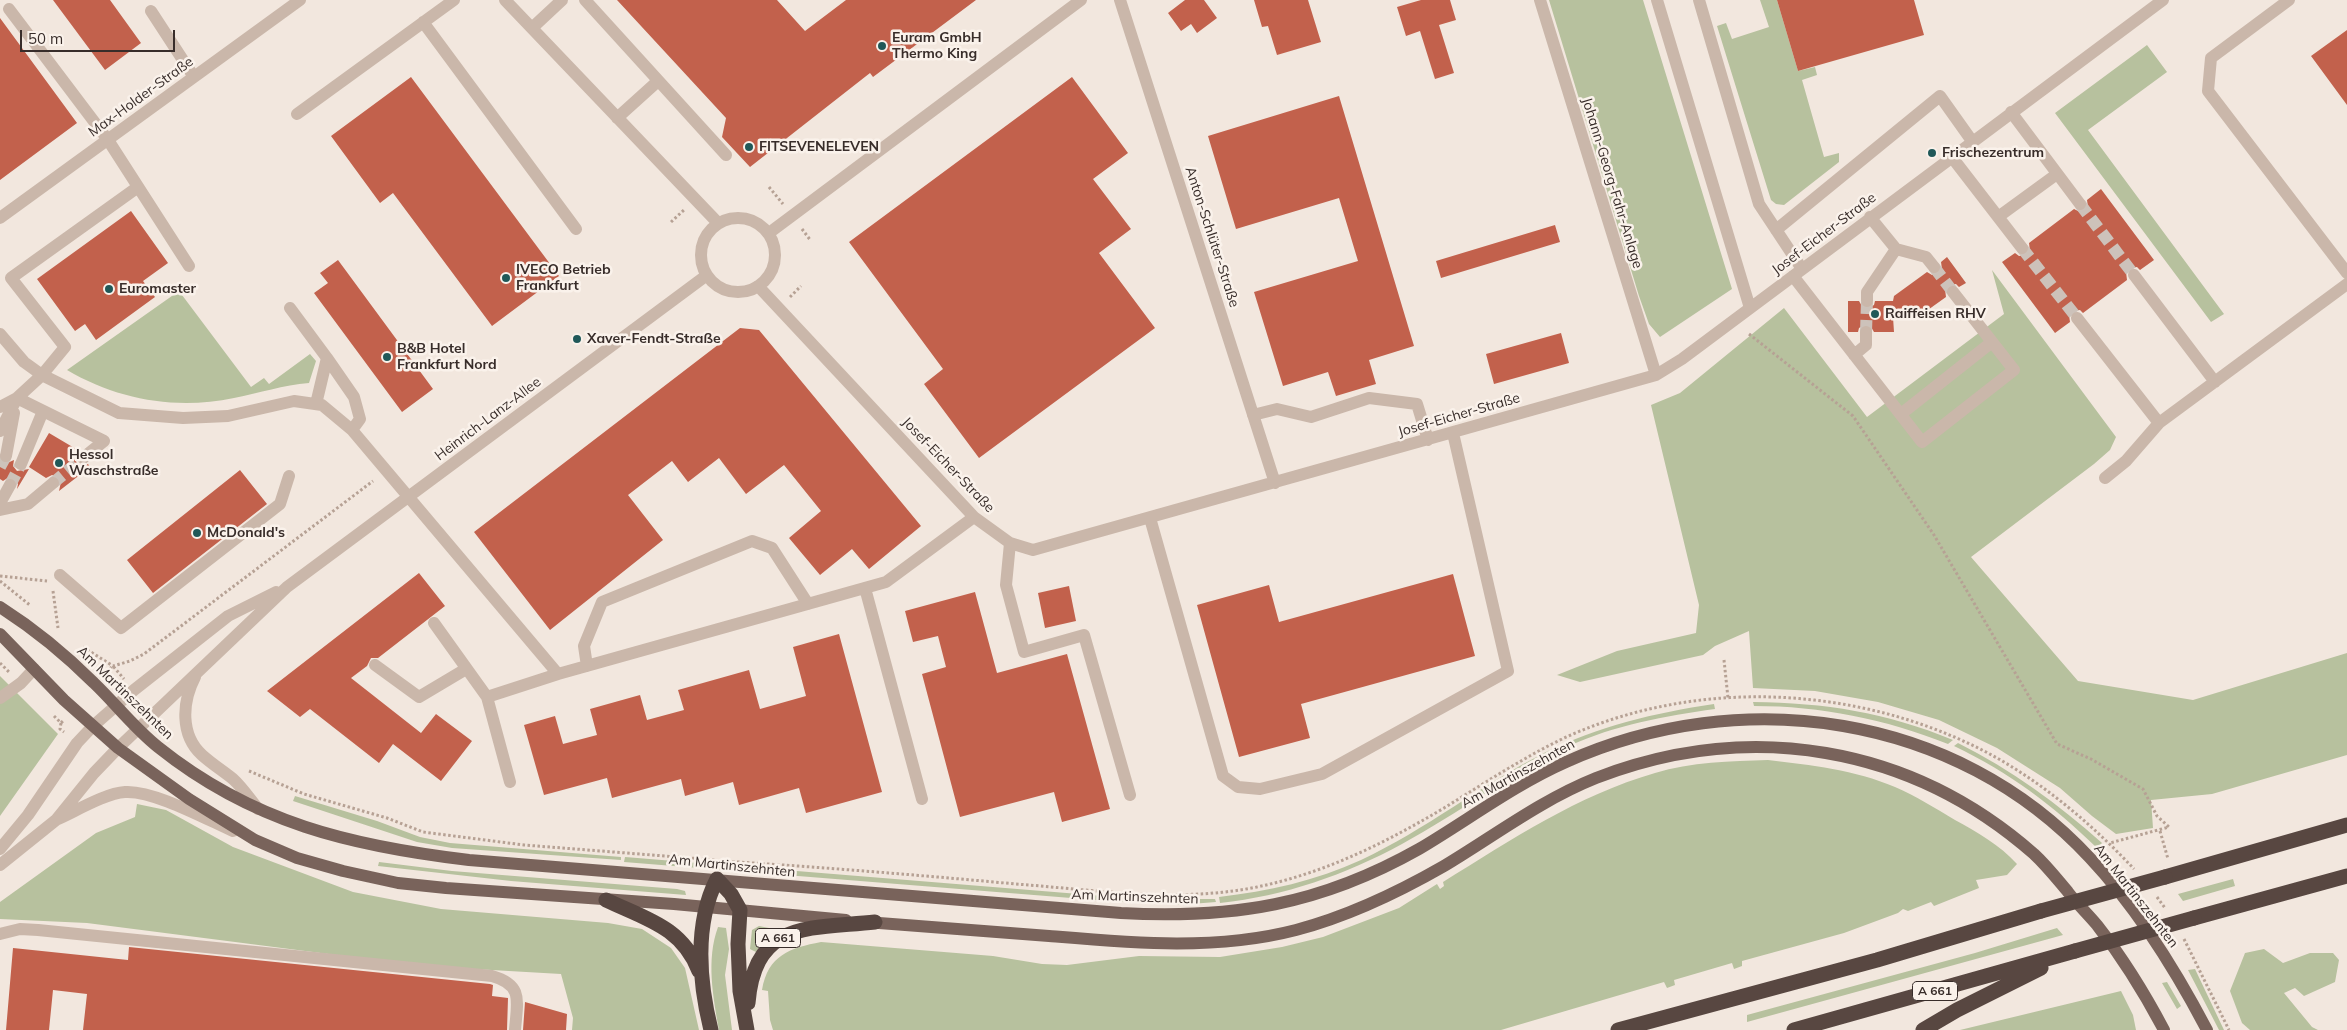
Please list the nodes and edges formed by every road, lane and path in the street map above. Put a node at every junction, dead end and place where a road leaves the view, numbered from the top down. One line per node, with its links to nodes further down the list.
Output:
1 (300, 0): 17 (street, Max-Holder-Straße)
2 (454, 0): 15 (street)
3 (506, 0): 16 (street)
4 (562, 0): 16 (street)
5 (585, 0): 18 (street)
6 (1080, 0): 37 (street)
7 (1120, 0): 69 (street, Anton-Schlüter-Straße)
8 (1540, 0): 62 (street, Johann-Georg-Fahr-Anlage)
9 (1657, 0): 53 (street)
10 (1699, 0): 36 (street)
11 (2162, 0): 19 (street, Josef-Eicher-Straße)
12 (2289, 0): 43 (street)
13 (9, 9): 22 (street)
14 (151, 11): 17 (street)
15 (423, 22): 20 (street); 35 (street)
16 (532, 28): 21 (street)
17 (194, 77): 22 (street, Max-Holder-Straße)
18 (658, 80): 21 (street); 24 (street)
19 (2010, 112): 23 (street, Josef-Eicher-Straße); 26 (street)
20 (297, 114)
21 (617, 118): 34 (street)
22 (108, 140): 27 (street); 32 (street, Max-Holder-Straße)
23 (1972, 141): 25 (street, Josef-Eicher-Straße); 36 (street)
24 (726, 155)
25 (1951, 156): 30 (street, Josef-Eicher-Straße); 31 (street)
26 (2057, 174): 28 (street); 31 (street)
27 (138, 187): 40 (street); 61 (street)
28 (2080, 204)
29 (690, 205): 33 (path)
30 (1870, 217): 38 (street); 42 (street, Josef-Eicher-Straße)
31 (1998, 217): 39 (street)
32 (0, 218)
33 (671, 222)
34 (718, 224): 37 (street); 44 (street)
35 (576, 229)
36 (1776, 230): 42 (street)
37 (769, 233): 47 (street)
38 (1896, 248): 41 (street); 51 (street)
39 (2022, 248)
40 (189, 266)
41 (1934, 267)
42 (1798, 272): 53 (street, Josef-Eicher-Straße); 59 (street)
43 (2347, 273)
44 (707, 275): 47 (street); 84 (street, Heinrich-Lanz-Allee)
45 (2134, 275): 63 (street)
46 (2347, 284): 63 (street)
47 (758, 286): 87 (street, Josef-Eicher-Straße)
48 (801, 286): 50 (path)
49 (1953, 292): 58 (street)
50 (786, 301)
51 (1867, 301)
52 (290, 308): 60 (street)
53 (1750, 308): 62 (street, Josef-Eicher-Straße)
54 (2077, 318): 70 (street)
55 (1866, 332): 59 (street)
56 (0, 334): 61 (street)
57 (1749, 334): 121 (path)
58 (1992, 342): 68 (street); 68 (street)
59 (1854, 355): 68 (street)
60 (327, 358): 65 (street); 71 (street)
61 (42, 375): 64 (street); 65 (street)
62 (1656, 375): 73 (street, Josef-Eicher-Straße)
63 (2215, 382): 70 (street)
64 (17, 398): 66 (street); 67 (street); 72 (street); 75 (street)
65 (316, 404): 71 (street)
66 (0, 407)
67 (43, 411): 76 (street); 77 (street)
68 (1901, 414)
69 (1254, 415): 74 (street); 82 (street, Anton-Schlüter-Straße)
70 (2159, 423): 80 (street)
71 (352, 430): 78 (street)
72 (0, 431)
73 (1453, 433): 74 (street, Josef-Eicher-Straße); 88 (street)
74 (1428, 440): 82 (street, Josef-Eicher-Straße)
75 (6, 456)
76 (83, 458)
77 (21, 464)
78 (385, 471): 84 (street); 99 (path)
79 (289, 476): 90 (street)
80 (2105, 478)
81 (52, 483): 86 (street)
82 (1275, 483): 88 (street, Josef-Eicher-Straße)
83 (10, 485): 85 (street)
84 (408, 498): 92 (street, Heinrich-Lanz-Allee); 106 (street)
85 (0, 503)
86 (0, 510)
87 (974, 517): 89 (street, Josef-Eicher-Straße); 93 (street)
88 (1150, 518): 89 (street, Josef-Eicher-Straße)
89 (1010, 543): 116 (street)
90 (60, 575)
91 (0, 576): 97 (path)
92 (287, 587): 105 (street, Heinrich-Lanz-Allee); 110 (street, Heinrich-Lanz-Allee)
93 (865, 588): 94 (street); 117 (street)
94 (808, 604): 102 (street); 102 (street)
95 (0, 607): 110 (main road, Am Martinszehnten)
96 (434, 623): 104 (street)
97 (64, 632)
98 (0, 634): 103 (main road)
99 (76, 642)
100 (1724, 660): 109 (path)
101 (375, 665): 104 (street)
102 (587, 666): 106 (street)
103 (34, 669): 108 (street); 111 (main road)
104 (466, 669): 107 (street)
105 (198, 670): 112 (street, Heinrich-Lanz-Allee); 118 (street, Heinrich-Lanz-Allee)
106 (558, 674): 107 (street)
107 (486, 697): 115 (street)
108 (0, 698)
109 (1728, 698): 114 (path); 123 (path)
110 (116, 705): 111 (street, Heinrich-Lanz-Allee); 112 (main road, Am Martinszehnten)
111 (93, 726): 113 (main road); 124 (street)
112 (138, 729): 113 (street, Heinrich-Lanz-Allee); 118 (main road, Am Martinszehnten)
113 (118, 748): 119 (street); 122 (main road)
114 (245, 768)
115 (510, 782)
116 (1130, 795)
117 (922, 799)
118 (258, 809): 129 (main road, Am Martinszehnten)
119 (56, 820): 122 (street); 125 (street)
120 (2347, 825): 127 (highway)
121 (2160, 831): 123 (path); 127 (path)
122 (255, 840): 131 (main road)
123 (2110, 844): 126 (path)
124 (0, 849)
125 (0, 865)
126 (2138, 872)
127 (2168, 876): 143 (highway, bridge)
128 (2347, 876): 138 (highway, A 661, bridge)
129 (717, 879): 132 (highway); 133 (highway); 147 (main road, Am Martinszehnten)
130 (2154, 894): 134 (path)
131 (606, 900): 132 (main road); 139 (highway)
132 (706, 908): 133 (main road); 139 (highway)
133 (740, 910): 135 (main road); 140 (highway, A 661)
134 (2170, 916)
135 (875, 922): 140 (highway, A 661); 146 (main road)
136 (2179, 930): 148 (path)
137 (0, 934): 141 (street)
138 (2075, 951): 144 (highway, A 661); 145 (highway, A 661)
139 (703, 979): 142 (highway)
140 (747, 1029)
141 (515, 1030)
142 (711, 1030)
143 (1618, 1030)
144 (1794, 1030)
145 (1923, 1030)
146 (2164, 1030)
147 (2207, 1030)
148 (2229, 1030)

